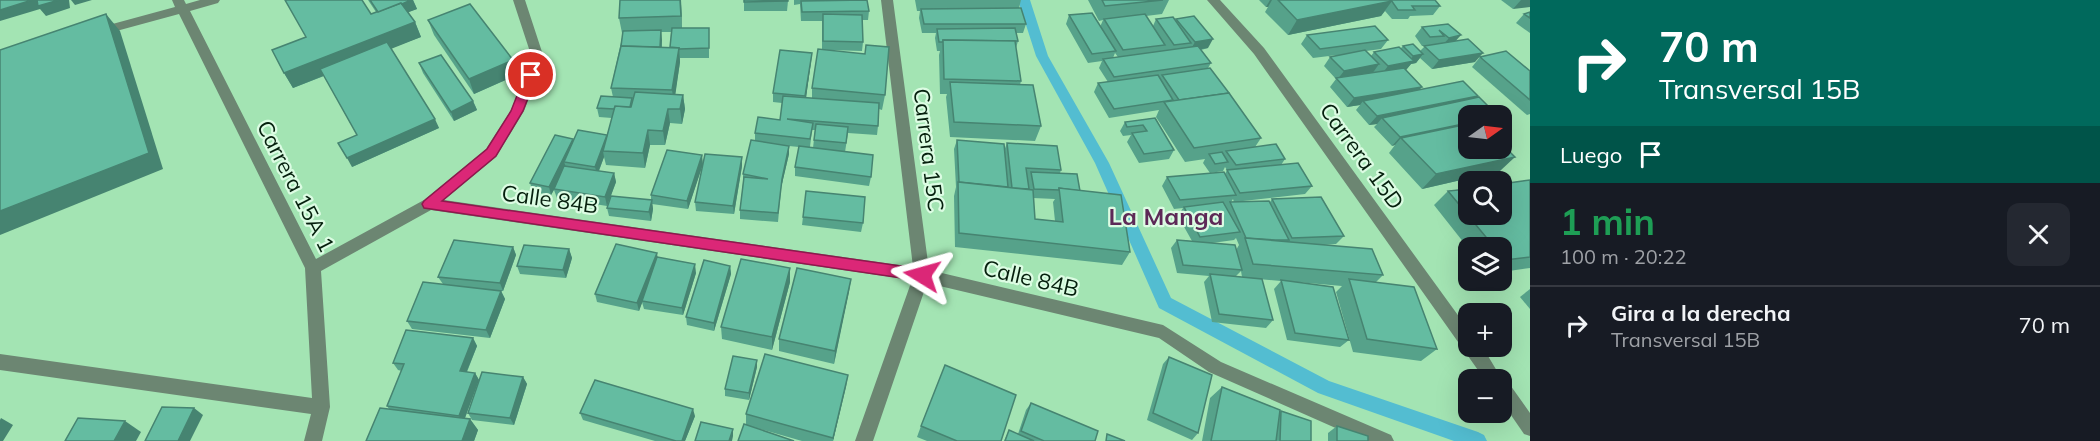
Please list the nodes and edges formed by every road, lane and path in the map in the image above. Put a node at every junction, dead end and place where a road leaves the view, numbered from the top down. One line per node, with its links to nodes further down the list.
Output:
1 (214, 0): 5 (street)
2 (519, 0): 7 (street)
3 (887, 0): 9 (street, Carrera 15C)
4 (1213, 0): 10 (street, Carrera 15D)
5 (179, 4): 6 (street); 8 (street, Carrera 15A 1)
6 (91, 34)
7 (429, 204): 8 (street); 9 (street, Calle 84B)
8 (313, 268): 13 (street, Carrera 15A 1)
9 (922, 275): 16 (street, Carrera 15C); 17 (street, Calle 84B)
10 (1458, 328)
11 (0, 362): 13 (street)
12 (1512, 402): 14 (street)
13 (321, 407): 15 (street, Carrera 15A 1)
14 (1530, 428)
15 (313, 441)
16 (864, 441)
17 (1385, 441)

